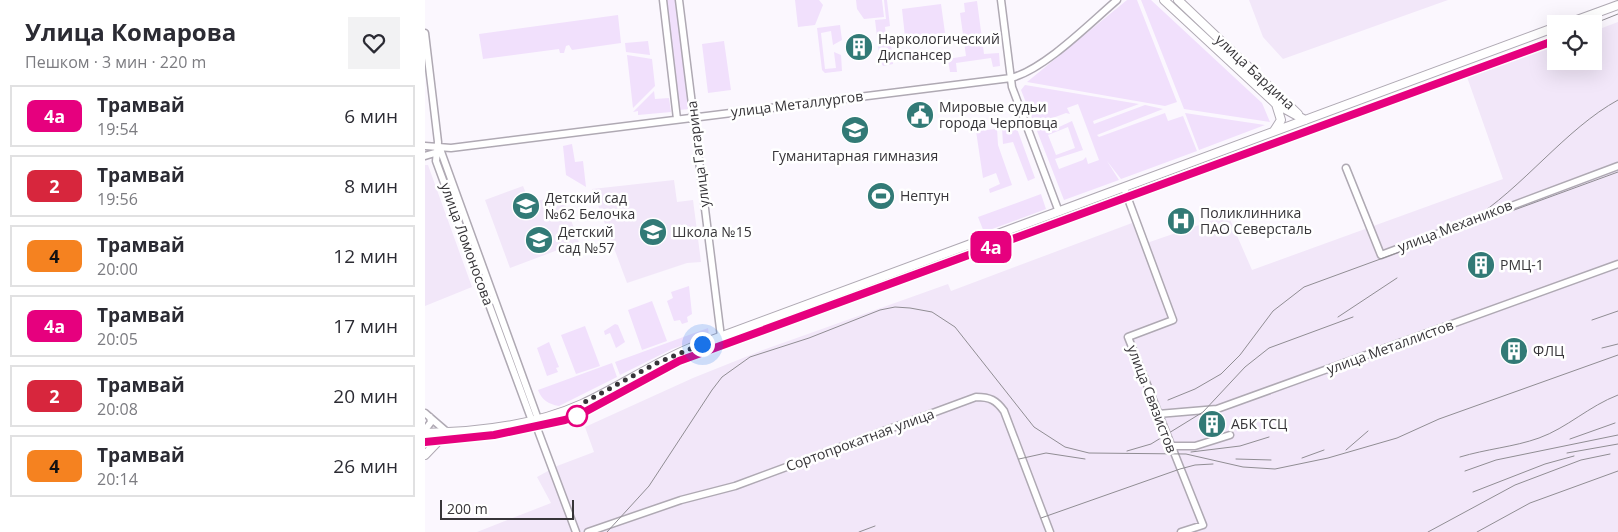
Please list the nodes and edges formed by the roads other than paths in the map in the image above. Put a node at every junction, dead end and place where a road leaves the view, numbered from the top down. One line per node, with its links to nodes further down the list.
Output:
1 (663, 0): 16 (street, улица Гагарина)
2 (679, 0): 15 (street, улица Гагарина)
3 (1001, 0): 13 (street)
4 (1117, 0): 13 (street, улица Металлургов)
5 (1164, 0): 12 (main road, улица Бардина)
6 (1178, 0): 11 (main road, улица Бардина)
7 (1618, 4): 8 (main road)
8 (1589, 15)
9 (1547, 30): 17 (main road)
10 (425, 33): 20 (street, улица Ломоносова)
11 (1237, 56): 12 (main road); 17 (main road, улица Бардина)
12 (1231, 63): 14 (main road, улица Бардина)
13 (1011, 78): 15 (street, улица Металлургов); 25 (street)
14 (1276, 104): 17 (main road, улица Бардина); 18 (main road)
15 (693, 117): 16 (street, улица Металлургов); 27 (street, улица Гагарина)
16 (677, 119): 20 (street, улица Металлургов)
17 (1305, 120): 18 (main road)
18 (1273, 132): 24 (main road)
19 (425, 146): 20 (street, улица Металлургов)
20 (439, 148): 21 (street, улица Металлургов); 30 (street, улица Ломоносова)
21 (425, 156)
22 (1618, 166): 23 (street, улица Механиков)
23 (1346, 168)
24 (1124, 188): 25 (main road); 28 (street, улица Связистов)
25 (1059, 212): 27 (main road)
26 (1618, 264): 28 (street, улица Металлистов)
27 (721, 337): 30 (main road)
28 (1158, 414): 36 (street, улица Связистов)
29 (427, 415): 31 (street); 32 (street)
30 (535, 420): 32 (main road); 38 (street, улица Ломоносова)
31 (425, 431): 32 (main road)
32 (447, 432): 34 (main road)
33 (1230, 435): 36 (street)
34 (435, 444): 35 (main road); 37 (main road)
35 (425, 446)
36 (1171, 446): 41 (street, улица Связистов)
37 (425, 455)
38 (576, 532)
39 (588, 532): 40 (street, Сортопрокатная улица)
40 (1050, 532)
41 (1181, 532)

